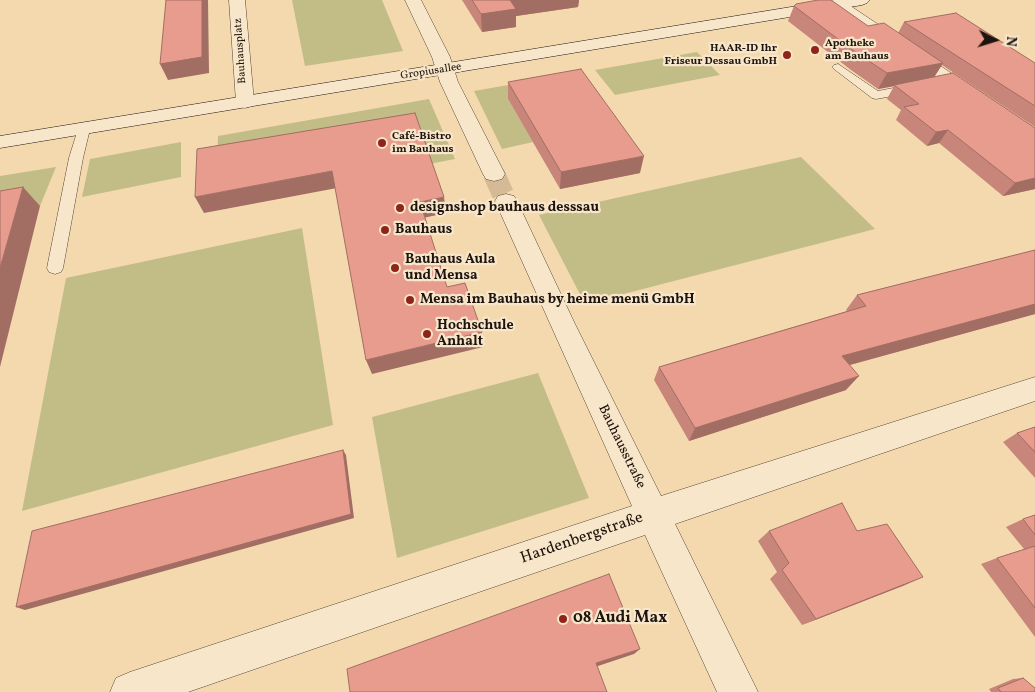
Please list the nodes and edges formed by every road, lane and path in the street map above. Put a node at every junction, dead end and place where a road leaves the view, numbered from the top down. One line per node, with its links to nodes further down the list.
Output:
1 (237, 0): 8 (street, Bauhausplatz)
2 (413, 0): 6 (street)
3 (862, 0): 4 (street, Gropiusallee)
4 (838, 4): 6 (street, Gropiusallee); 7 (street)
5 (838, 67): 7 (lane)
6 (446, 69): 8 (street, Gropiusallee); 12 (street)
7 (938, 83): 10 (street)
8 (245, 102): 9 (street, Gropiusallee)
9 (84, 129): 11 (street, Gropiusallee); 14 (lane)
10 (1035, 138)
11 (0, 142)
12 (494, 174)
13 (506, 201): 16 (street, Bauhausstraße)
14 (55, 268)
15 (1035, 389): 16 (street, Hardenbergstraße)
16 (654, 515): 17 (street, Hardenbergstraße); 18 (street, Bauhausstraße)
17 (130, 692)
18 (738, 692)

